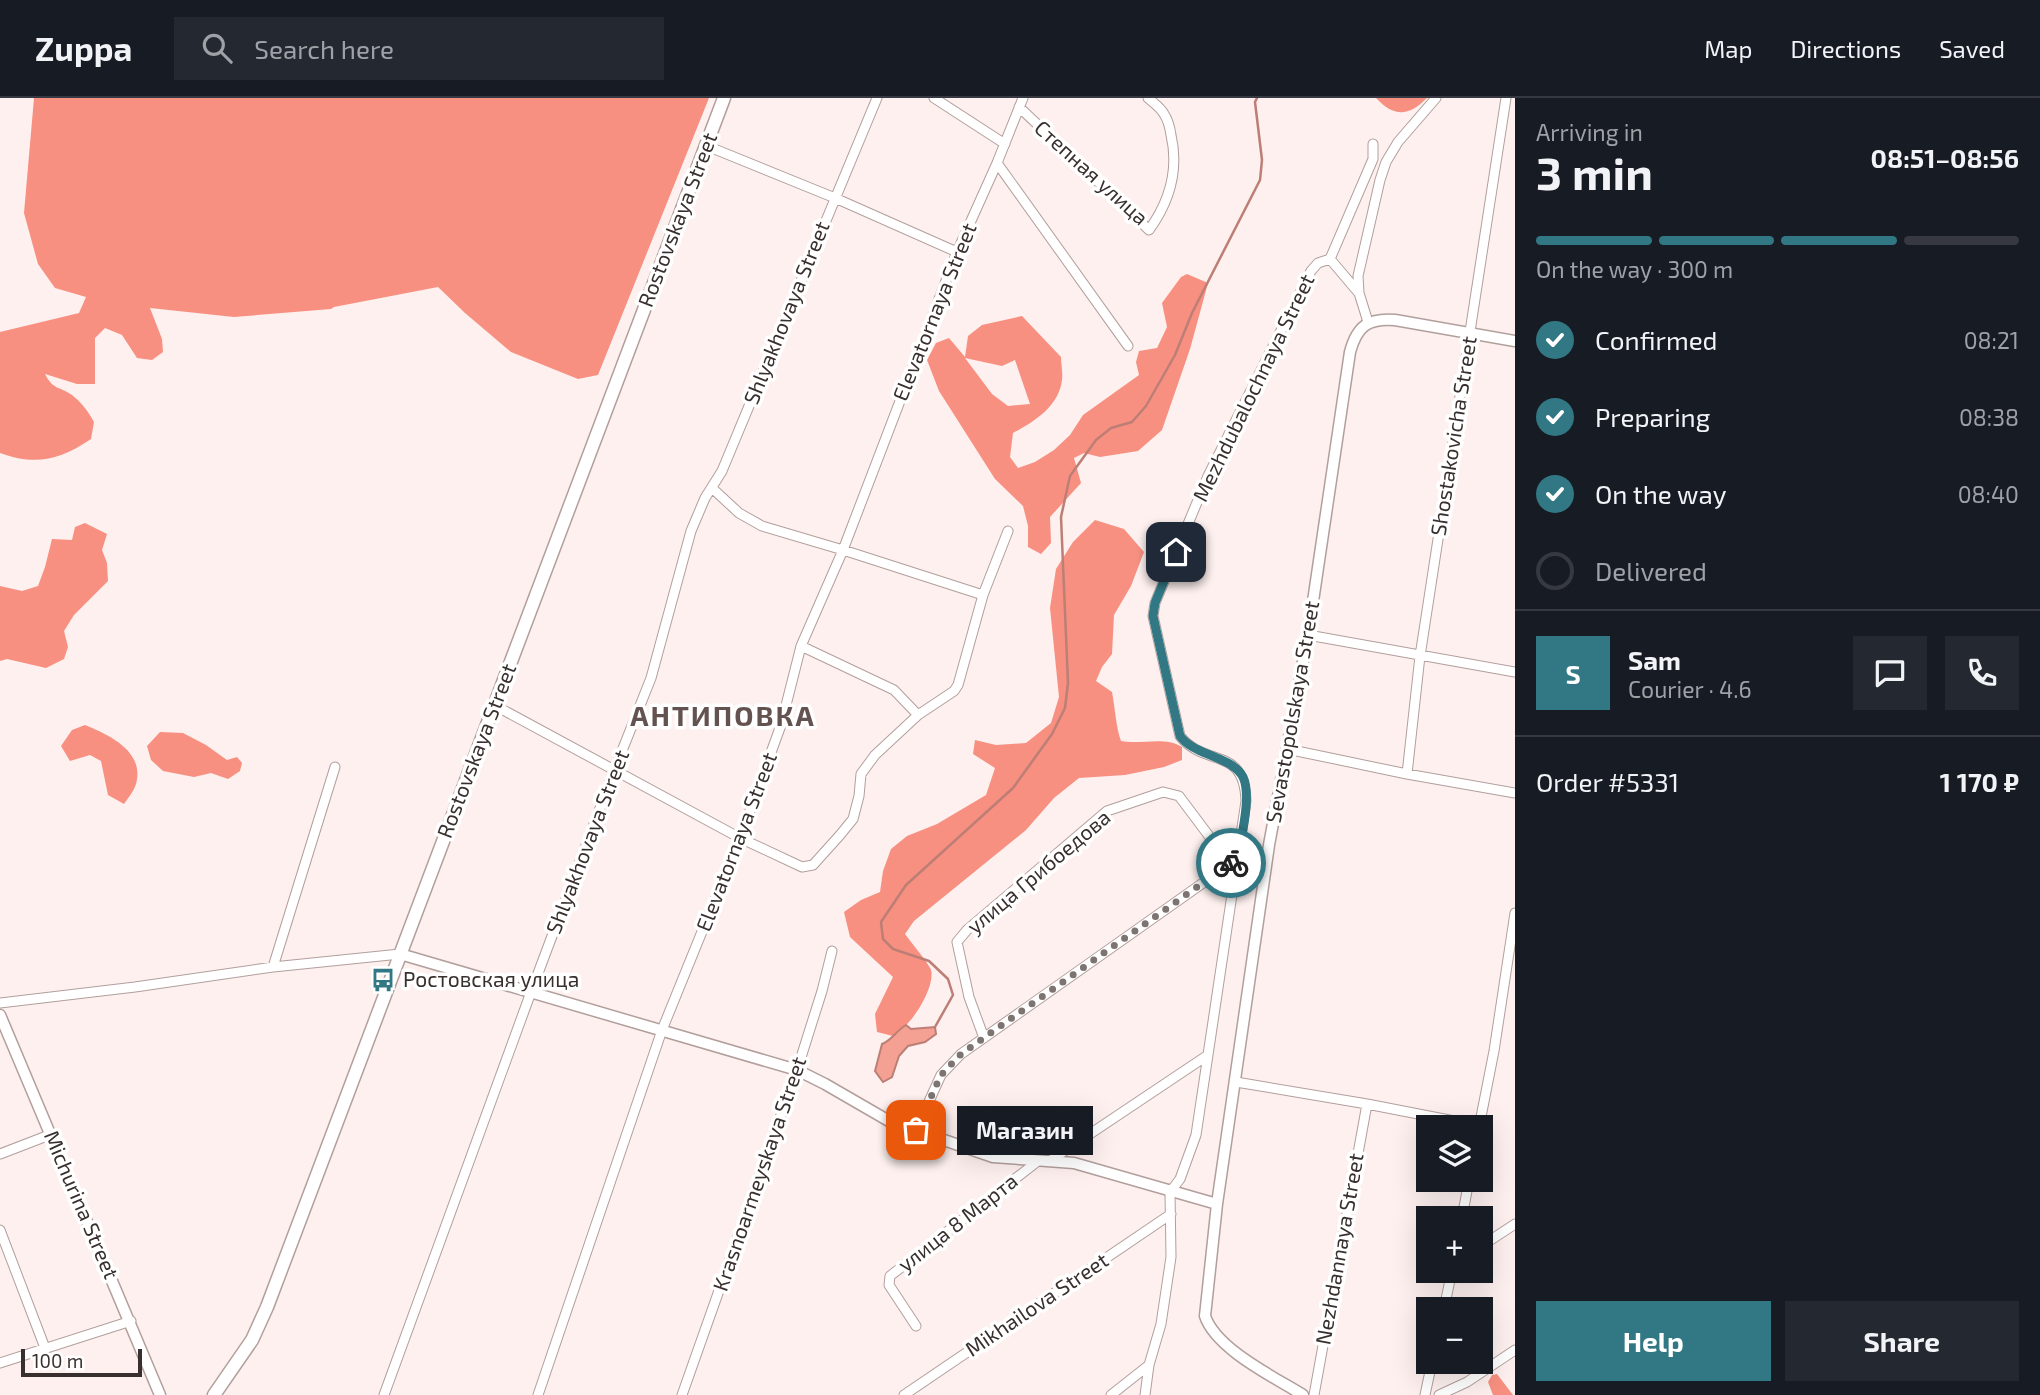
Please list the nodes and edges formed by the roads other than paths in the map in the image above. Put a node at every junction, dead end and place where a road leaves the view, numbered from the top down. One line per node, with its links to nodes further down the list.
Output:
1 (724, 98): 10 (main road, Rostovskaya Street)
2 (877, 98): 12 (street, Shlyakhovaya Street)
3 (934, 98): 8 (street)
4 (1148, 98): 7 (street, Степная улица)
5 (1436, 98): 15 (street)
6 (1506, 98): 17 (street, Shostakovicha Street)
7 (1021, 102): 8 (street, Elevatornaya Street)
8 (1004, 144): 11 (street, Elevatornaya Street)
9 (1373, 144): 14 (street)
10 (707, 146): 12 (street); 28 (main road, Rostovskaya Street)
11 (997, 163): 13 (street, Elevatornaya Street); 19 (street)
12 (835, 198): 13 (street); 20 (street, Shlyakhovaya Street)
13 (957, 252): 22 (street, Elevatornaya Street)
14 (1330, 259): 15 (street); 36 (street, Mezhdubalochnaya Street)
15 (1359, 293): 16 (street)
16 (1368, 323): 17 (street); 24 (street, Sevastopolskaya Street)
17 (1470, 333): 18 (street); 26 (street, Shostakovicha Street)
18 (1515, 341)
19 (1128, 346)
20 (712, 488): 22 (street); 32 (street, Shlyakhovaya Street)
21 (1008, 531): 23 (street)
22 (843, 550): 23 (street); 25 (street, Elevatornaya Street)
23 (983, 595): 29 (street)
24 (1308, 635): 26 (street); 30 (street, Sevastopolskaya Street)
25 (801, 646): 29 (street); 35 (street, Elevatornaya Street)
26 (1420, 656): 27 (street); 33 (street, Shostakovicha Street)
27 (1515, 672)
28 (494, 705): 32 (street); 39 (main road, Rostovskaya Street)
29 (918, 715): 35 (street)
30 (1287, 749): 33 (street); 48 (street, Sevastopolskaya Street)
31 (335, 768): 40 (street)
32 (614, 771): 35 (street); 41 (street, Shlyakhovaya Street)
33 (1407, 774): 34 (street)
34 (1515, 793)
35 (740, 838): 44 (street, Elevatornaya Street)
36 (1234, 861): 45 (street); 45 (street, улица Грибоедова); 46 (street)
37 (1515, 913): 51 (street)
38 (832, 951): 47 (street, Krasnoarmeyskaya Street)
39 (400, 954): 40 (street); 41 (street); 71 (main road, Rostovskaya Street)
40 (273, 967): 42 (street)
41 (531, 992): 44 (street); 72 (street, Shlyakhovaya Street)
42 (0, 1003)
43 (0, 1015): 53 (street, Michurina Street)
44 (662, 1030): 47 (street); 73 (street, Elevatornaya Street)
45 (984, 1038): 52 (street)
46 (1208, 1055): 55 (street); 57 (street)
47 (797, 1070): 52 (street); 74 (street, Krasnoarmeyskaya Street)
48 (1236, 1082): 49 (street); 58 (street, Sevastopolskaya Street)
49 (1367, 1104): 50 (street); 79 (street, Nezhdannaya Street)
50 (1423, 1115)
51 (1481, 1115)
52 (916, 1130): 56 (street)
53 (52, 1134): 54 (street); 63 (street, Michurina Street)
54 (0, 1154)
55 (1051, 1160): 56 (street); 57 (street)
56 (1038, 1161): 64 (street, улица 8 Марта)
57 (1170, 1192): 58 (street); 59 (street)
58 (1217, 1204): 78 (street, Sevastopolskaya Street)
59 (1171, 1214): 68 (street); 75 (street, Mikhailova Street)
60 (1515, 1224): 62 (street)
61 (0, 1230): 65 (street)
62 (1493, 1238)
63 (131, 1321): 65 (street); 70 (street, Michurina Street)
64 (916, 1326)
65 (45, 1348): 67 (street)
66 (1515, 1350): 81 (street)
67 (0, 1363)
68 (1149, 1365): 76 (street); 77 (street)
69 (1429, 1374): 80 (street)
70 (160, 1395)
71 (214, 1395)
72 (384, 1395)
73 (538, 1395)
74 (682, 1395)
75 (904, 1395)
76 (1111, 1395)
77 (1145, 1395)
78 (1303, 1395)
79 (1314, 1395)
80 (1425, 1395)
81 (1439, 1395)

